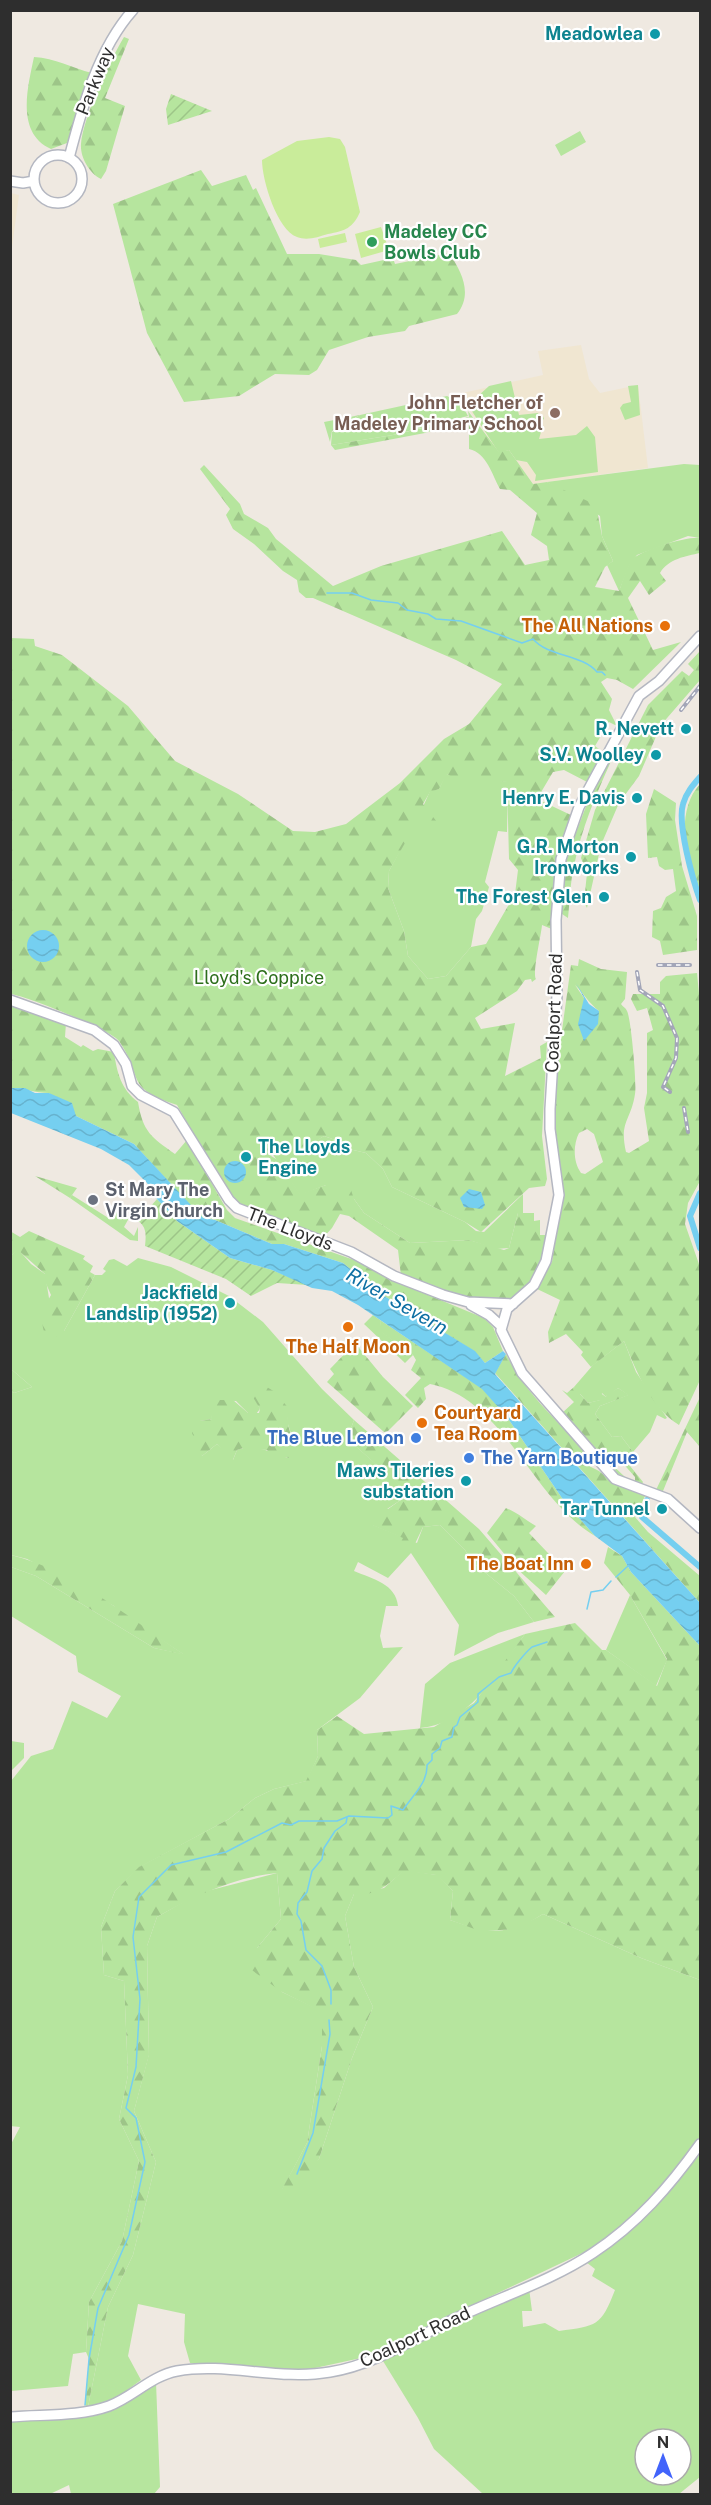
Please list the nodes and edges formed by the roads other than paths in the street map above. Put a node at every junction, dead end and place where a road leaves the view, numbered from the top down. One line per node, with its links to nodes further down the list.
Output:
1 (133, 10): 2 (street, Parkway)
2 (69, 158): 4 (street); 4 (street)
3 (10, 181): 4 (street)
4 (34, 181)
5 (700, 636): 8 (street, Coalport Road)
6 (10, 1000): 7 (street, The Lloyds)
7 (463, 1301): 8 (street, The Lloyds); 9 (street)
8 (513, 1304): 10 (street, Coalport Road)
9 (478, 1308): 10 (street); 11 (street)
10 (504, 1314): 11 (street)
11 (501, 1326): 12 (street)
12 (700, 1528)
13 (700, 2144): 14 (street, Coalport Road)
14 (10, 2417)

